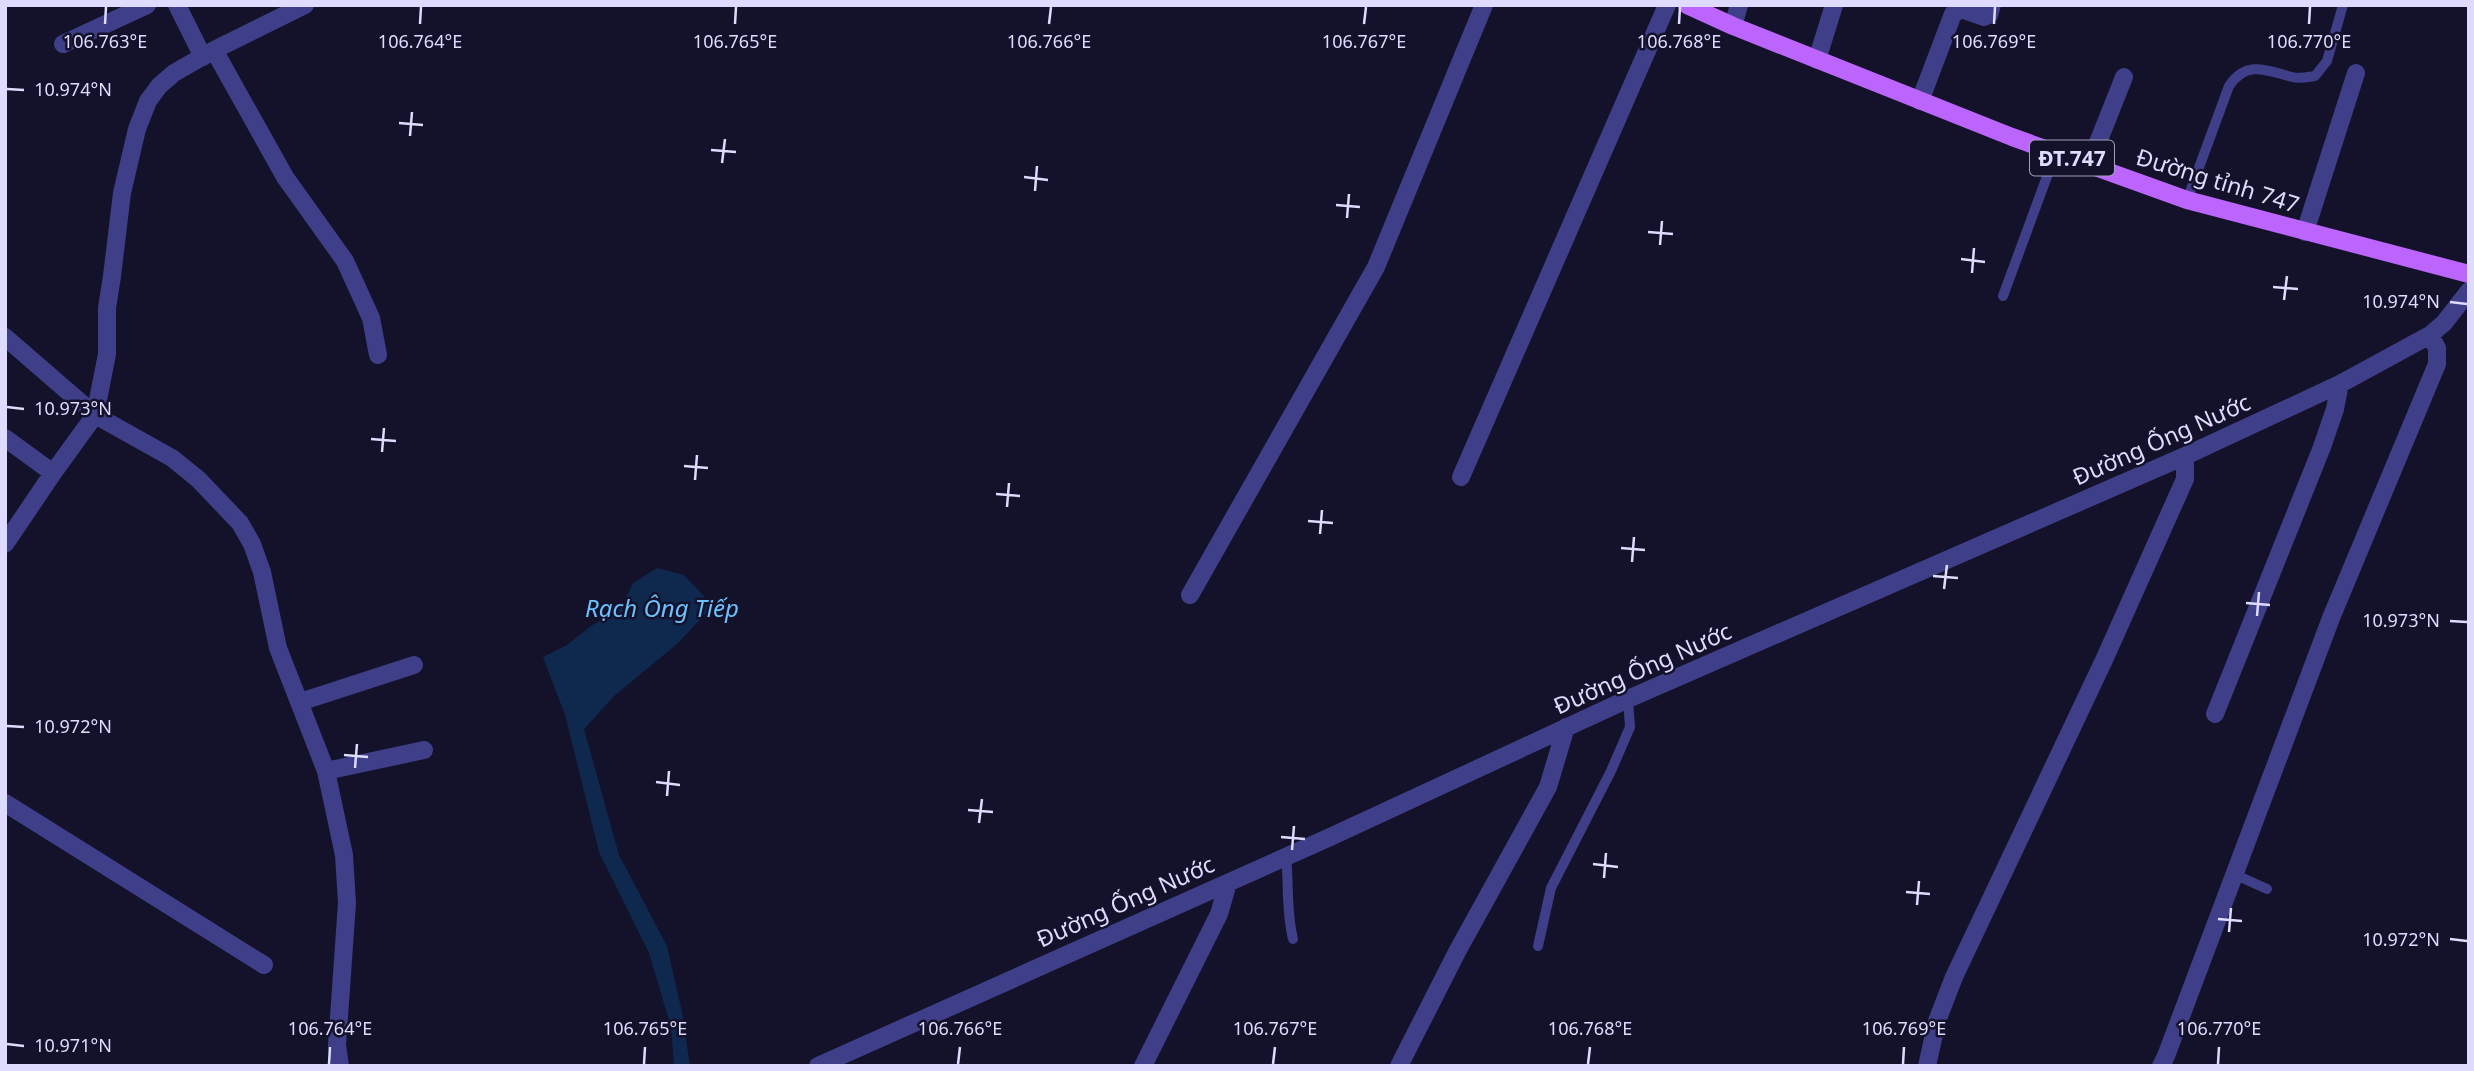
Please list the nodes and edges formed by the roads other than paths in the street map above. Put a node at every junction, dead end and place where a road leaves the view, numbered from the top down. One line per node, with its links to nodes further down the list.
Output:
1 (147, 5): 11 (street)
2 (177, 5): 14 (street)
3 (305, 5): 14 (street)
4 (1484, 5): 36 (street)
5 (1667, 5): 34 (street)
6 (1687, 5): 12 (main road, Đường tỉnh 747 / ĐT.747)
7 (1739, 5): 12 (street)
8 (1834, 5): 15 (street)
9 (1992, 5): 18 (street)
10 (2343, 5): 21 (lane)
11 (109, 14): 13 (street)
12 (1733, 26): 15 (main road, Đường tỉnh 747 / ĐT.747)
13 (63, 44)
14 (209, 53): 28 (street); 30 (street)
15 (1817, 60): 18 (main road, Đường tỉnh 747 / ĐT.747)
16 (2356, 73): 22 (street)
17 (2124, 77): 20 (street)
18 (1920, 101): 19 (main road, Đường tỉnh 747 / ĐT.747)
19 (2056, 152): 20 (main road, Đường tỉnh 747 / ĐT.747); 25 (lane)
20 (2088, 165): 21 (main road, Đường tỉnh 747 / ĐT.747)
21 (2188, 200): 22 (main road, Đường tỉnh 747 / ĐT.747)
22 (2305, 232): 23 (main road, Đường tỉnh 747 / ĐT.747)
23 (2469, 274)
24 (2469, 291): 26 (street, Đường Ống Nước)
25 (2003, 296)
26 (2430, 335): 29 (street, Đường Ống Nước); 46 (street)
27 (5, 337): 30 (street)
28 (378, 355)
29 (2340, 384): 32 (street, Đường Ống Nước); 40 (street)
30 (95, 415): 33 (street); 39 (street)
31 (5, 438): 33 (street)
32 (2185, 456): 38 (street, Đường Ống Nước); 56 (street)
33 (53, 473): 35 (street)
34 (1461, 477)
35 (5, 544)
36 (1191, 595)
37 (414, 665): 39 (street)
38 (1629, 699): 41 (street, Đường Ống Nước); 50 (lane)
39 (300, 702): 43 (street)
40 (2215, 714)
41 (1566, 727): 45 (street, Đường Ống Nước); 55 (street)
42 (424, 750): 43 (street)
43 (326, 771): 52 (street)
44 (5, 803): 51 (street)
45 (1286, 856): 47 (street, Đường Ống Nước); 49 (lane)
46 (2236, 874): 48 (lane); 57 (street)
47 (1228, 883): 53 (street, Đường Ống Nước); 54 (street)
48 (2267, 889)
49 (1293, 939)
50 (1538, 946)
51 (264, 965)
52 (340, 1066)
53 (818, 1066)
54 (1143, 1066)
55 (1399, 1066)
56 (1927, 1066)
57 (2161, 1066)

